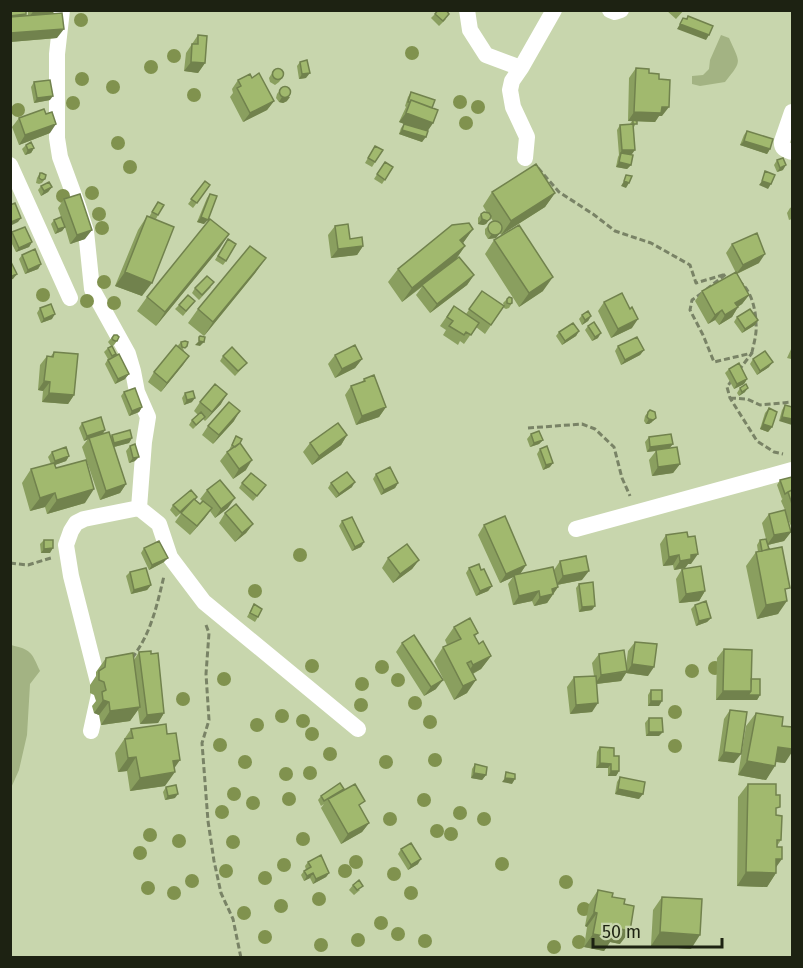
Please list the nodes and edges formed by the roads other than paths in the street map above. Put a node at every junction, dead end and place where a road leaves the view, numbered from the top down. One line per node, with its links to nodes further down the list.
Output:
1 (62, 10): 13 (street)
2 (467, 10): 6 (street)
3 (554, 10): 6 (street)
4 (610, 10): 5 (street)
5 (621, 10)
6 (521, 68): 9 (street)
7 (792, 112): 8 (street)
8 (792, 152)
9 (525, 158)
10 (10, 165): 11 (street)
11 (70, 298)
12 (792, 470): 14 (street)
13 (140, 508): 15 (street); 16 (street)
14 (576, 529)
15 (358, 729)
16 (91, 731)

